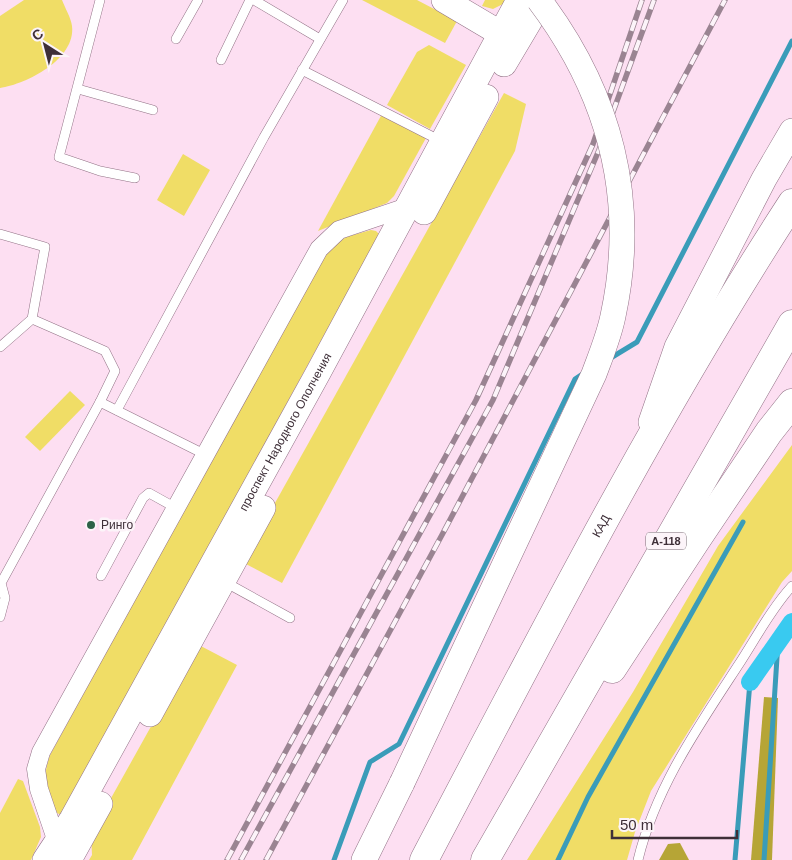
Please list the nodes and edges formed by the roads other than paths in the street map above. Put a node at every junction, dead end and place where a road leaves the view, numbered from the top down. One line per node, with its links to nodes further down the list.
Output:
1 (100, 0): 13 (lane)
2 (198, 0): 9 (lane)
3 (252, 0): 10 (lane); 11 (lane)
4 (343, 0): 10 (lane)
5 (444, 0): 8 (main road)
6 (519, 0): 8 (main road, проспект Народного Ополчения)
7 (541, 0): 8 (main road, проспект Народного Ополчения); 38 (main road, bridge)
8 (509, 38): 16 (main road, проспект Народного Ополчения); 31 (main road, проспект Народного Ополчения)
9 (176, 39)
10 (320, 39): 12 (lane)
11 (221, 60)
12 (302, 70): 16 (lane); 26 (lane)
13 (78, 90): 14 (lane); 17 (lane)
14 (153, 110)
15 (792, 130): 27 (main road)
16 (442, 141): 19 (main road, проспект Народного Ополчения)
17 (135, 178)
18 (792, 202): 27 (highway, КАД)
19 (407, 207): 28 (street); 37 (main road, проспект Народного Ополчения)
20 (0, 234): 21 (lane)
21 (32, 319): 23 (lane); 24 (lane)
22 (792, 324): 36 (highway, А-118)
23 (0, 347)
24 (100, 402): 26 (lane); 32 (lane)
25 (792, 403): 36 (highway)
26 (117, 410): 28 (lane)
27 (640, 454): 39 (highway, КАД)
28 (206, 455): 29 (street)
29 (176, 508): 30 (lane); 37 (street)
30 (101, 576)
31 (223, 581): 35 (lane); 37 (main road, проспект Народного Ополчения)
32 (0, 583): 34 (lane)
33 (792, 586): 41 (lane)
34 (0, 618)
35 (290, 618)
36 (542, 759): 40 (highway, А-118)
37 (57, 854)
38 (364, 860)
39 (424, 860)
40 (485, 860)
41 (638, 860)

